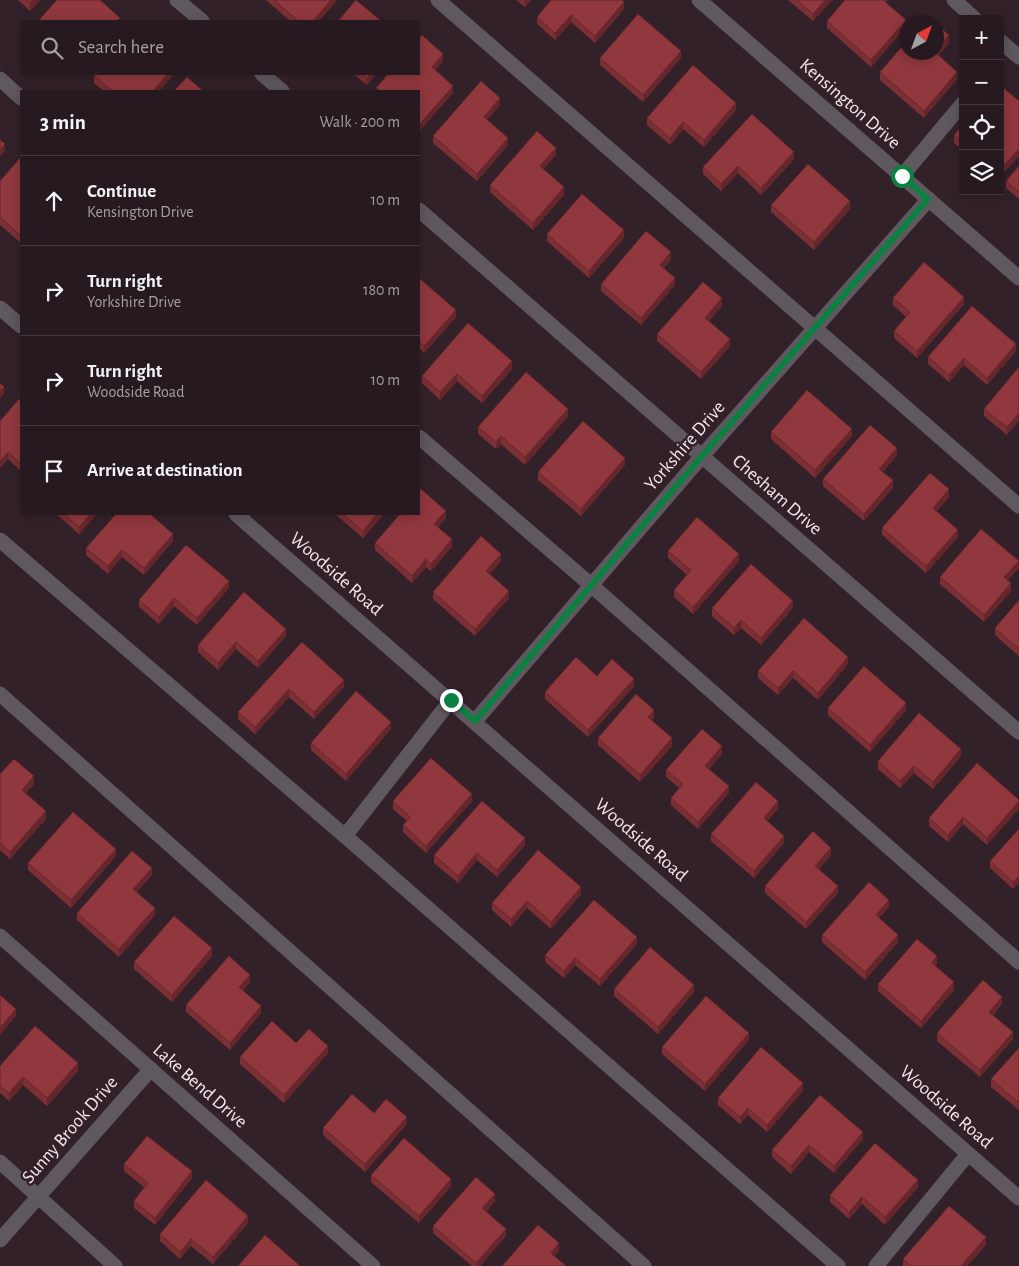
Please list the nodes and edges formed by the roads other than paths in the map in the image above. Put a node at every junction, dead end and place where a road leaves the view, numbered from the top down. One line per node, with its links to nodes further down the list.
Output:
1 (177, 0): 6 (street)
2 (438, 0): 18 (street)
3 (699, 0): 12 (street, Kensington Drive)
4 (954, 0): 5 (street)
5 (971, 15)
6 (201, 20)
7 (263, 75): 9 (street)
8 (0, 80): 10 (street)
9 (281, 90)
10 (20, 97)
11 (961, 105): 12 (street)
12 (902, 176): 13 (street, Kensington Drive)
13 (928, 199): 15 (street, Kensington Drive); 18 (street, Yorkshire Drive)
14 (420, 211): 20 (street, Chesham Drive)
15 (1019, 278)
16 (0, 308): 17 (street)
17 (20, 325)
18 (814, 328): 20 (street, Yorkshire Drive); 21 (street)
19 (420, 439): 24 (street)
20 (702, 456): 24 (street, Yorkshire Drive); 28 (street, Chesham Drive)
21 (1019, 506)
22 (237, 515): 26 (street, Woodside Road)
23 (0, 540): 29 (street)
24 (591, 585): 27 (street, Yorkshire Drive); 31 (street)
25 (0, 694): 40 (street)
26 (451, 700): 27 (street, Woodside Road); 29 (street)
27 (475, 721): 33 (street, Woodside Road)
28 (1019, 732)
29 (345, 836): 41 (street)
30 (0, 936): 32 (street, Lake Bend Drive)
31 (1019, 962)
32 (151, 1069): 35 (street, Sunny Brook Drive); 39 (street, Lake Bend Drive)
33 (968, 1154): 36 (street, Woodside Road); 42 (street)
34 (0, 1162): 35 (street)
35 (39, 1196): 37 (street, Sunny Brook Drive); 38 (street)
36 (1019, 1198)
37 (0, 1240)
38 (115, 1266)
39 (373, 1266)
40 (644, 1266)
41 (838, 1266)
42 (876, 1266)

